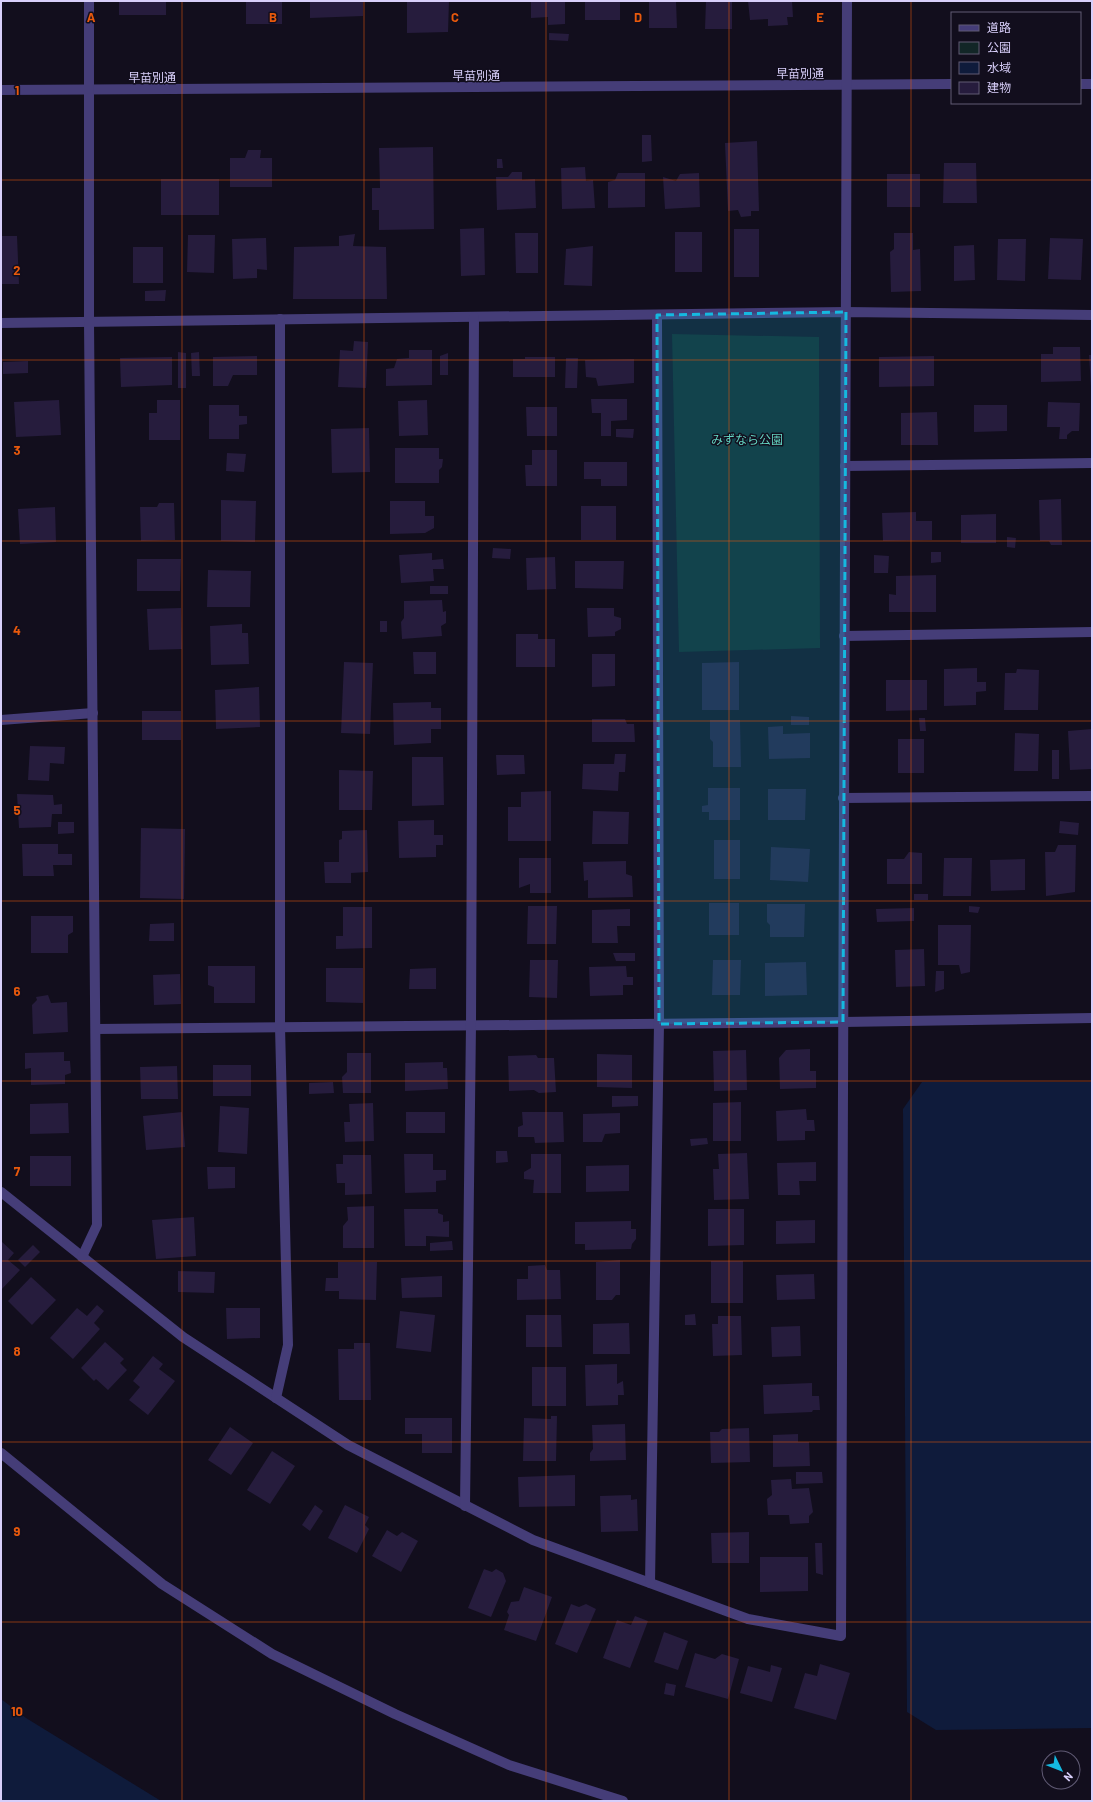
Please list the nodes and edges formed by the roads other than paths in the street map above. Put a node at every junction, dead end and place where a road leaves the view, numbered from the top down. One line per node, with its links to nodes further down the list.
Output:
1 (89, 1): 8 (street)
2 (847, 1): 6 (street)
3 (951, 84): 6 (street, 早苗別通)
4 (1081, 84): 5 (street)
5 (1092, 84)
6 (847, 85): 8 (street, 早苗別通); 9 (street)
7 (1, 90): 8 (street, 早苗別通)
8 (88, 90): 14 (street)
9 (846, 312): 10 (street); 11 (street); 17 (street)
10 (657, 315): 12 (street); 26 (street)
11 (1092, 315)
12 (474, 317): 13 (street); 27 (street)
13 (280, 320): 14 (street); 28 (street)
14 (89, 322): 15 (street); 20 (street)
15 (1, 323)
16 (1092, 463): 17 (street)
17 (845, 466): 19 (street)
18 (1092, 632): 19 (street)
19 (844, 636): 23 (street)
20 (93, 714): 21 (street); 29 (street)
21 (1, 720)
22 (1092, 796): 23 (street)
23 (843, 798): 25 (street)
24 (1092, 1018): 25 (street)
25 (842, 1022): 26 (street); 35 (street)
26 (659, 1024): 27 (street); 35 (street)
27 (471, 1025): 28 (street); 34 (street)
28 (280, 1027): 29 (street); 32 (street)
29 (96, 1029): 31 (street)
30 (1, 1192): 31 (street)
31 (82, 1257): 32 (street)
32 (276, 1398): 34 (street)
33 (1, 1454): 36 (street)
34 (465, 1506): 35 (street)
35 (650, 1583)
36 (623, 1801)

